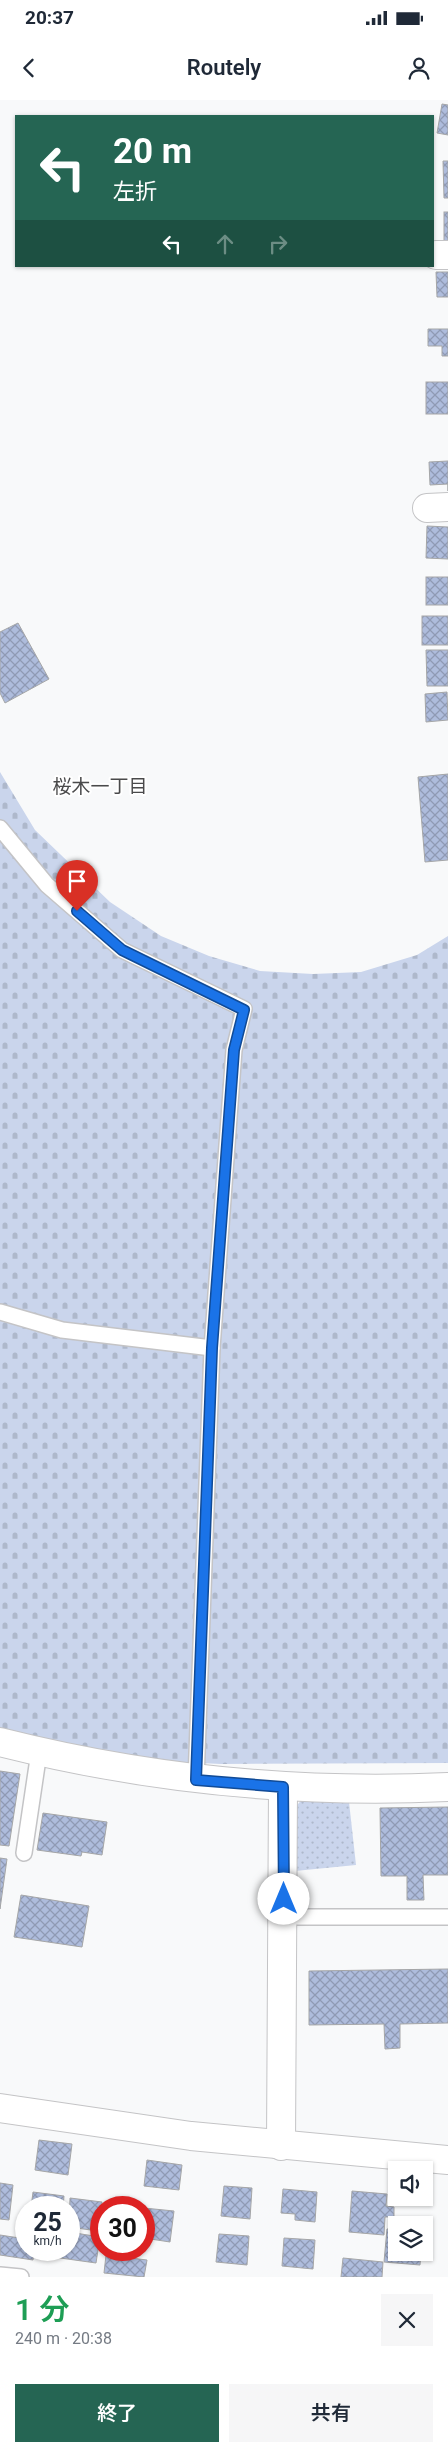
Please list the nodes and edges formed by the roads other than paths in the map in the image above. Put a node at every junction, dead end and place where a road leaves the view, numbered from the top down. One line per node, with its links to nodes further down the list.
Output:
1 (0, 828): 3 (lane)
2 (0, 1312): 3 (lane)
3 (212, 1348): 6 (lane)
4 (0, 1742): 5 (street)
5 (39, 1752): 6 (street); 9 (lane)
6 (196, 1780): 7 (street)
7 (283, 1787): 8 (street); 10 (street)
8 (448, 1787)
9 (24, 1853)
10 (284, 1917): 11 (lane); 13 (street)
11 (448, 1917)
12 (0, 2108): 13 (street)
13 (281, 2146): 14 (street)
14 (448, 2160)
15 (0, 2275): 16 (lane)
16 (21, 2277)

